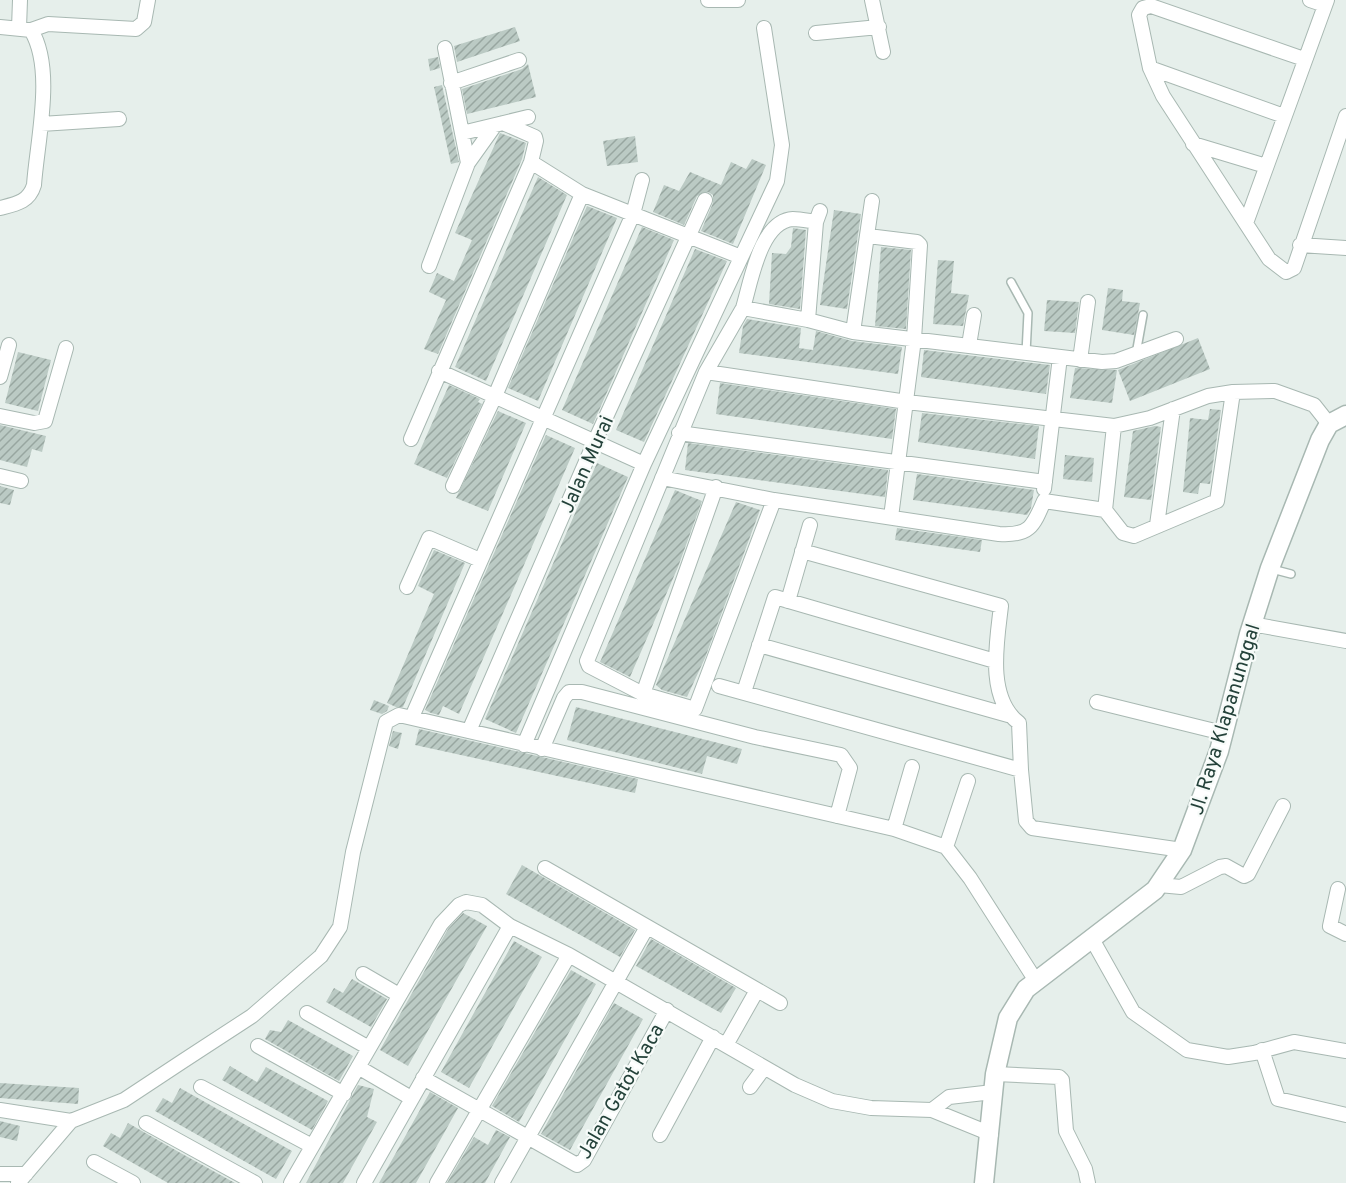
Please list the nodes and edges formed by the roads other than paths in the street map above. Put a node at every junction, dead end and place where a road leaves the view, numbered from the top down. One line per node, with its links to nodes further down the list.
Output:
1 (20, 0): 11 (street)
2 (148, 0): 11 (street)
3 (708, 0): 4 (street)
4 (738, 0)
5 (872, 0): 9 (street)
6 (1310, 0): 7 (street)
7 (1326, 2): 15 (street)
8 (0, 27): 11 (street)
9 (879, 27): 12 (street); 14 (street)
10 (764, 28): 41 (street)
11 (25, 29): 23 (street)
12 (816, 33)
13 (445, 48): 18 (street)
14 (883, 52)
15 (1304, 59): 17 (street); 19 (street)
16 (519, 60): 18 (street)
17 (1150, 68): 19 (street); 26 (street)
18 (451, 83): 25 (street)
19 (1284, 116): 29 (street)
20 (1346, 116): 39 (street)
21 (528, 117): 24 (street)
22 (119, 118): 23 (street)
23 (41, 124): 34 (street)
24 (498, 125): 25 (street); 27 (street); 28 (street)
25 (462, 133): 28 (street)
26 (1193, 144): 29 (street); 36 (street)
27 (531, 162): 31 (street); 59 (street)
28 (468, 163): 42 (street)
29 (1266, 166): 36 (street)
30 (642, 180): 35 (street)
31 (582, 194): 35 (street); 63 (street)
32 (705, 200): 37 (street, Jalan Murai)
33 (872, 201): 38 (street)
34 (0, 208)
35 (633, 214): 37 (street); 68 (street)
36 (1246, 223): 39 (street)
37 (691, 235): 41 (street); 74 (street, Jalan Murai)
38 (868, 236): 49 (street); 50 (street)
39 (1300, 245): 40 (street)
40 (1346, 248)
41 (741, 257): 76 (street)
42 (429, 266)
43 (1011, 282): 55 (lane)
44 (1088, 302): 58 (street)
45 (743, 308): 48 (street); 48 (street); 60 (street)
46 (975, 315): 53 (street)
47 (1143, 315): 56 (lane)
48 (808, 320): 49 (street)
49 (854, 332): 50 (street)
50 (914, 339): 53 (street); 64 (street)
51 (1176, 339): 56 (street)
52 (9, 345): 61 (street)
53 (969, 345): 55 (street)
54 (66, 348): 67 (street)
55 (1026, 353): 57 (street)
56 (1136, 355): 58 (street)
57 (1060, 357): 58 (street); 69 (street)
58 (1080, 360)
59 (439, 371): 63 (street); 73 (street)
60 (706, 372): 64 (street); 72 (street)
61 (0, 377)
62 (1233, 392): 65 (street); 70 (street); 88 (street)
63 (495, 396): 68 (street); 81 (street)
64 (907, 402): 69 (street); 75 (street)
65 (1173, 409): 71 (street); 88 (street)
66 (1346, 415): 70 (street)
67 (0, 416)
68 (543, 416): 74 (street); 90 (street)
69 (1051, 420): 71 (street); 80 (street)
70 (1329, 424): 91 (street, Jl. Raya Klapanunggal)
71 (1114, 426): 85 (street)
72 (679, 433): 75 (street); 78 (street)
73 (411, 438)
74 (595, 441): 76 (street); 105 (street, Jalan Murai)
75 (899, 463): 80 (street); 86 (street)
76 (644, 464): 107 (street)
77 (0, 476): 79 (street)
78 (662, 478): 82 (street); 101 (street)
79 (21, 481)
80 (1045, 482): 84 (street)
81 (453, 486)
82 (716, 487): 83 (street); 101 (street)
83 (774, 500): 86 (street); 101 (street)
84 (1044, 501): 85 (street); 86 (street)
85 (1105, 510): 88 (street)
86 (891, 517)
87 (810, 525): 89 (street)
88 (1157, 525)
89 (802, 551): 94 (street); 98 (street)
90 (480, 560): 93 (street); 104 (street)
91 (1270, 568): 92 (lane); 95 (street, Jl. Raya Klapanunggal)
92 (1291, 574)
93 (407, 587)
94 (788, 601): 97 (street); 98 (street)
95 (1249, 634): 96 (street); 106 (street, Jl. Raya Klapanunggal)
96 (1346, 641)
97 (759, 645): 100 (street); 103 (street)
98 (995, 661): 103 (street)
99 (719, 686): 100 (street)
100 (744, 692): 110 (street)
101 (644, 693)
102 (1097, 702): 106 (street)
103 (1008, 715): 110 (street)
104 (412, 717): 105 (street); 152 (street)
105 (469, 730): 107 (street)
106 (1223, 733): 116 (street, Jl. Raya Klapanunggal)
107 (524, 745): 108 (street)
108 (542, 749): 113 (street); 113 (street)
109 (912, 767): 114 (street)
110 (1021, 770): 116 (street)
111 (968, 781): 115 (street)
112 (1283, 806): 118 (street)
113 (837, 816): 114 (street)
114 (894, 829): 115 (street)
115 (946, 847): 126 (street)
116 (1182, 850): 118 (street, Jl. Raya Klapanunggal)
117 (545, 868): 121 (street)
118 (1159, 885): 123 (street, Jl. Raya Klapanunggal)
119 (1338, 889): 122 (street)
120 (510, 926): 124 (street); 129 (street); 142 (street)
121 (647, 927): 127 (street); 128 (street)
122 (1346, 934)
123 (1092, 939): 126 (street, Jl. Raya Klapanunggal); 137 (street)
124 (569, 955): 127 (street); 148 (street)
125 (363, 974): 129 (street)
126 (1036, 981): 141 (street, Jl. Raya Klapanunggal)
127 (616, 982): 131 (street); 156 (street)
128 (756, 992): 130 (street); 134 (street)
129 (399, 995): 136 (street)
130 (780, 1003)
131 (667, 1010): 133 (street); 156 (street, Jalan Gatot Kaca)
132 (307, 1013): 136 (street)
133 (713, 1037): 134 (street); 155 (street)
134 (726, 1045): 140 (street)
135 (258, 1046): 146 (street)
136 (369, 1048): 139 (street)
137 (1262, 1050): 138 (street); 151 (street)
138 (1346, 1052)
139 (358, 1067): 146 (street); 147 (street)
140 (764, 1068): 144 (street); 150 (street)
141 (995, 1074): 145 (street, Jl. Raya Klapanunggal); 168 (street)
142 (423, 1078): 147 (street); 148 (street)
143 (201, 1087): 157 (street)
144 (750, 1087)
145 (993, 1092): 150 (street); 154 (street, Jl. Raya Klapanunggal)
146 (344, 1094): 157 (street)
147 (411, 1098): 164 (street)
148 (478, 1109): 156 (street); 165 (street)
149 (0, 1110): 152 (street)
150 (932, 1110): 154 (street)
151 (1346, 1115)
152 (71, 1121): 160 (street)
153 (146, 1123): 162 (street)
154 (991, 1134): 167 (street, Jl. Raya Klapanunggal)
155 (660, 1135)
156 (528, 1137): 166 (street)
157 (312, 1146): 163 (street)
158 (94, 1162): 161 (street)
159 (0, 1174): 160 (street)
160 (22, 1178)
161 (133, 1183)
162 (255, 1183)
163 (291, 1183)
164 (364, 1183)
165 (437, 1183)
166 (502, 1183)
167 (984, 1183)
168 (1088, 1183)

